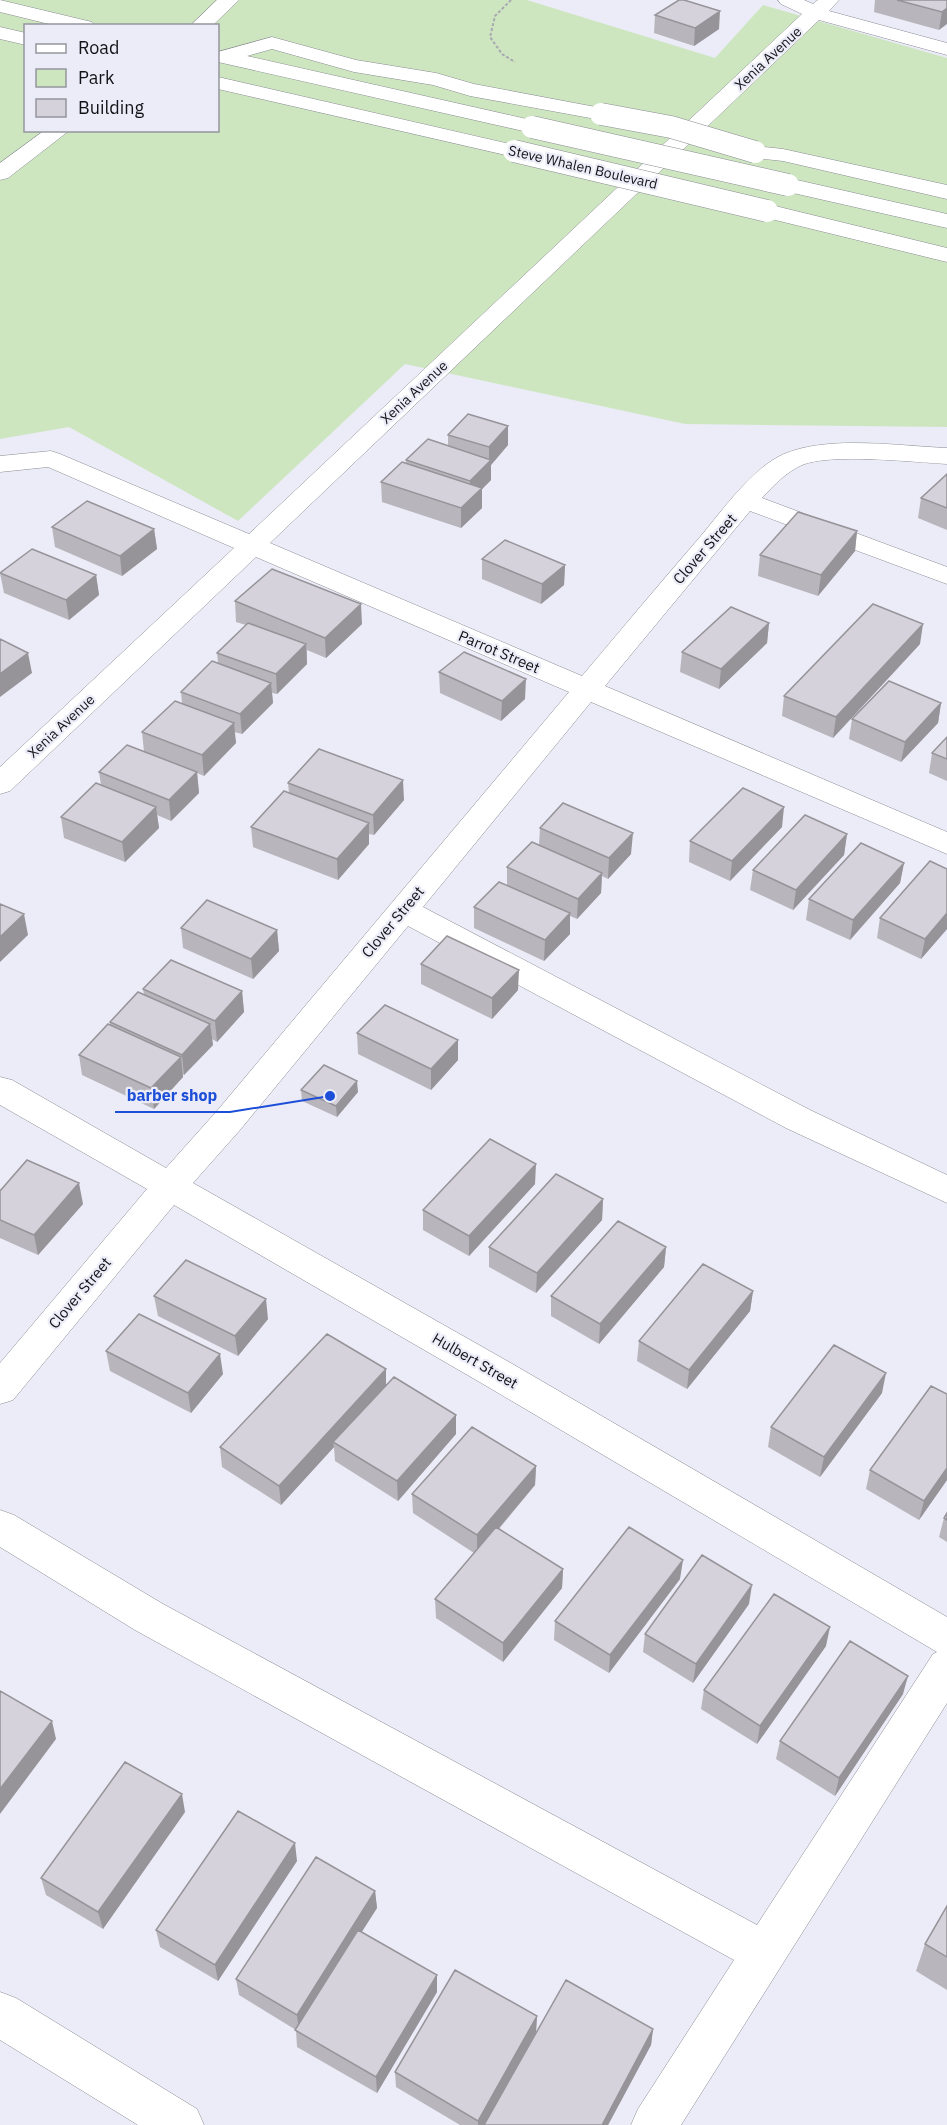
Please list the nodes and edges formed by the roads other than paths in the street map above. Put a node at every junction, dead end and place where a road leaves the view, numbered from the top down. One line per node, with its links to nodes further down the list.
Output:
1 (229, 0): 6 (main road)
2 (788, 0): 4 (main road)
3 (0, 6): 5 (main road)
4 (822, 6): 9 (main road); 20 (main road, Xenia Avenue)
5 (76, 24)
6 (202, 24)
7 (0, 33): 8 (main road)
8 (24, 39)
9 (947, 49)
10 (220, 56): 14 (main road, bridge); 15 (main road, Steve Whalen Boulevard, bridge)
11 (219, 83): 16 (main road, Steve Whalen Boulevard, bridge)
12 (57, 132): 13 (main road)
13 (0, 173)
14 (947, 192)
15 (947, 221)
16 (947, 255)
17 (947, 456): 19 (main road, Clover Street)
18 (0, 464): 20 (main road, Parrot Street)
19 (746, 501): 21 (main road); 22 (main road, Clover Street)
20 (251, 546): 22 (main road, Parrot Street); 23 (main road, Xenia Avenue)
21 (947, 576)
22 (586, 690): 24 (main road, Parrot Street); 25 (main road, Clover Street)
23 (0, 784)
24 (947, 844)
25 (403, 910): 27 (main road, Clover Street); 28 (main road)
26 (0, 1089): 27 (main road, Hulbert Street)
27 (169, 1186): 29 (main road, Clover Street); 31 (main road, Hulbert Street)
28 (947, 1190)
29 (0, 1389)
30 (0, 1527): 33 (main road)
31 (947, 1638)
32 (947, 1666): 33 (main road)
33 (764, 1953): 36 (main road)
34 (0, 2014): 35 (main road)
35 (181, 2125)
36 (654, 2125)

